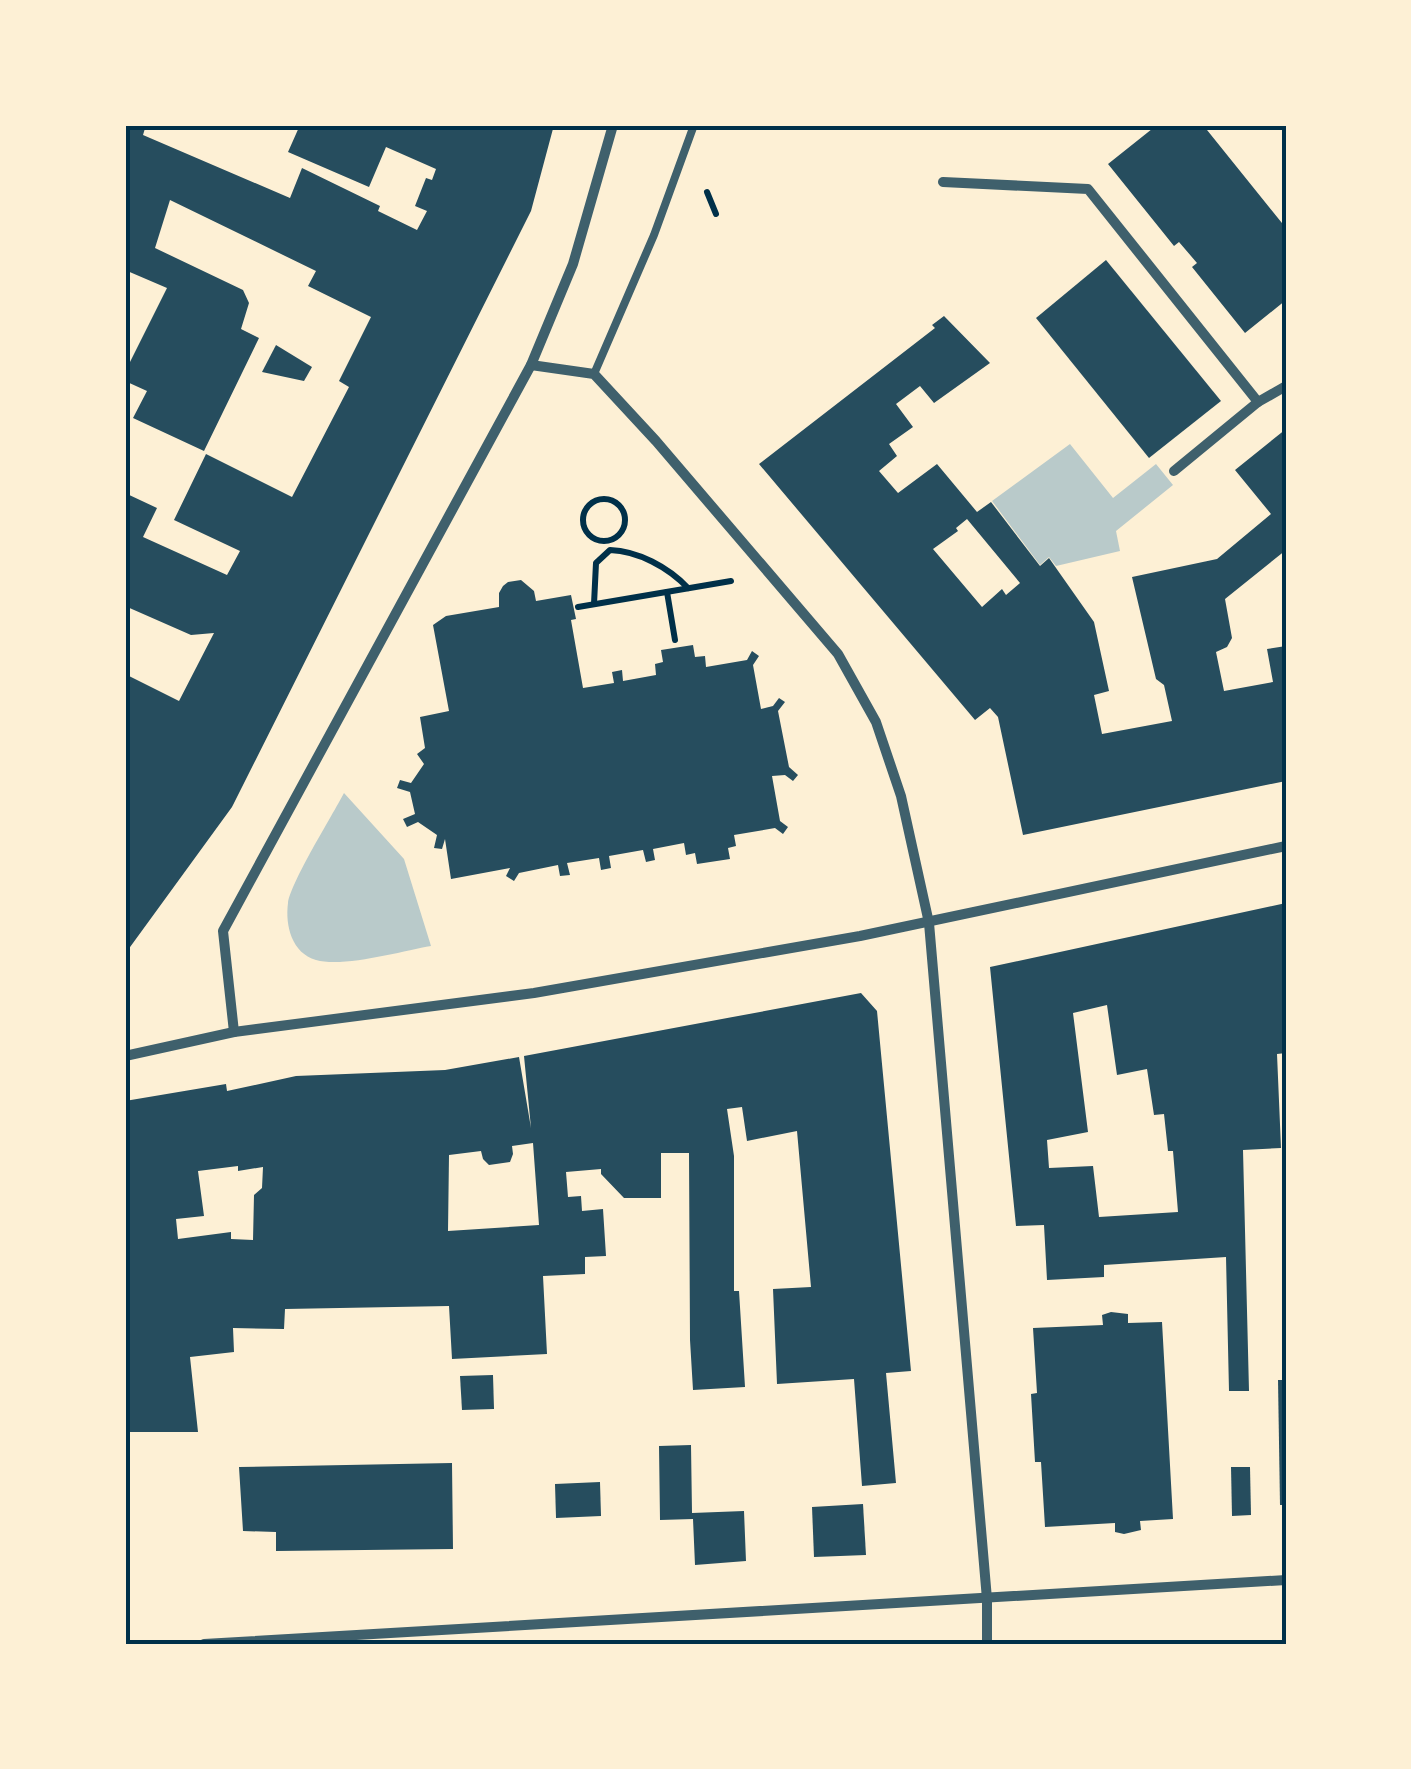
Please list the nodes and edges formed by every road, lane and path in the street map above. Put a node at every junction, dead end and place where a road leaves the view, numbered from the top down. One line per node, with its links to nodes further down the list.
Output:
1 (613, 125): 4 (street)
2 (694, 125): 5 (lane)
3 (943, 182): 7 (street)
4 (531, 365): 5 (street); 16 (street)
5 (594, 374): 15 (street)
6 (1286, 386): 7 (street)
7 (1258, 402): 8 (street)
8 (1174, 471)
9 (610, 546): 9 (path); 10 (path); 11 (path)
10 (667, 592): 11 (path); 13 (path)
11 (594, 604): 12 (path)
12 (578, 606)
13 (675, 640)
14 (1286, 846): 15 (street)
15 (928, 922): 16 (street); 19 (street)
16 (234, 1032): 17 (street)
17 (125, 1056)
18 (1286, 1580): 19 (street)
19 (987, 1599): 20 (street); 21 (street)
20 (204, 1644)
21 (987, 1644)

